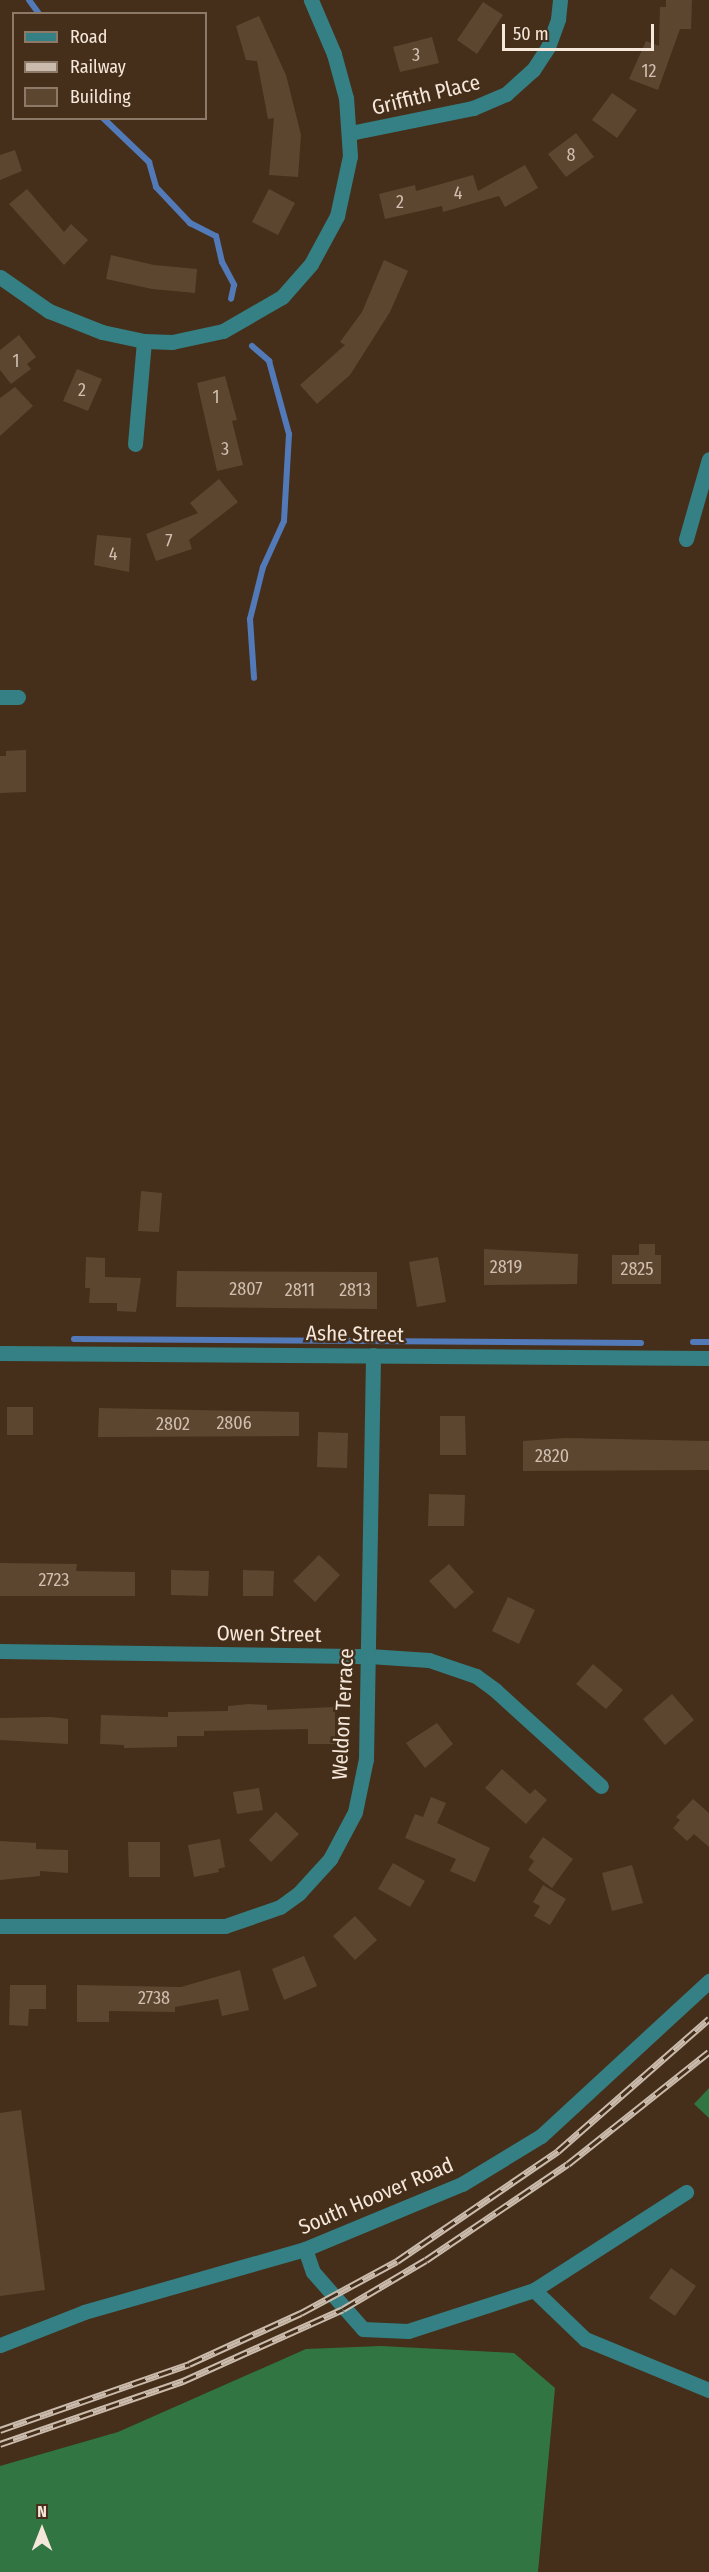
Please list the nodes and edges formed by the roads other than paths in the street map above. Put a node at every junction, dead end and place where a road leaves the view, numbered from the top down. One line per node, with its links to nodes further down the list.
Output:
1 (311, 0): 3 (street)
2 (560, 0): 3 (street, Griffith Place)
3 (350, 133): 5 (street)
4 (0, 277): 5 (street)
5 (144, 341): 6 (street)
6 (135, 444)
7 (709, 459): 8 (street)
8 (686, 539)
9 (0, 697): 10 (street)
10 (18, 697)
11 (0, 1353): 12 (street, Ashe Street)
12 (373, 1355): 13 (street, Ashe Street); 15 (street, Weldon Terrace)
13 (709, 1358)
14 (0, 1651): 15 (street, Owen Street)
15 (369, 1656): 16 (street, Owen Street); 17 (street, Weldon Terrace)
16 (601, 1786)
17 (0, 1926)
18 (709, 1981): 20 (street, South Hoover Road)
19 (686, 2192): 21 (street)
20 (305, 2249): 21 (street); 22 (street, South Hoover Road)
21 (534, 2290): 23 (street)
22 (0, 2345)
23 (709, 2390)

